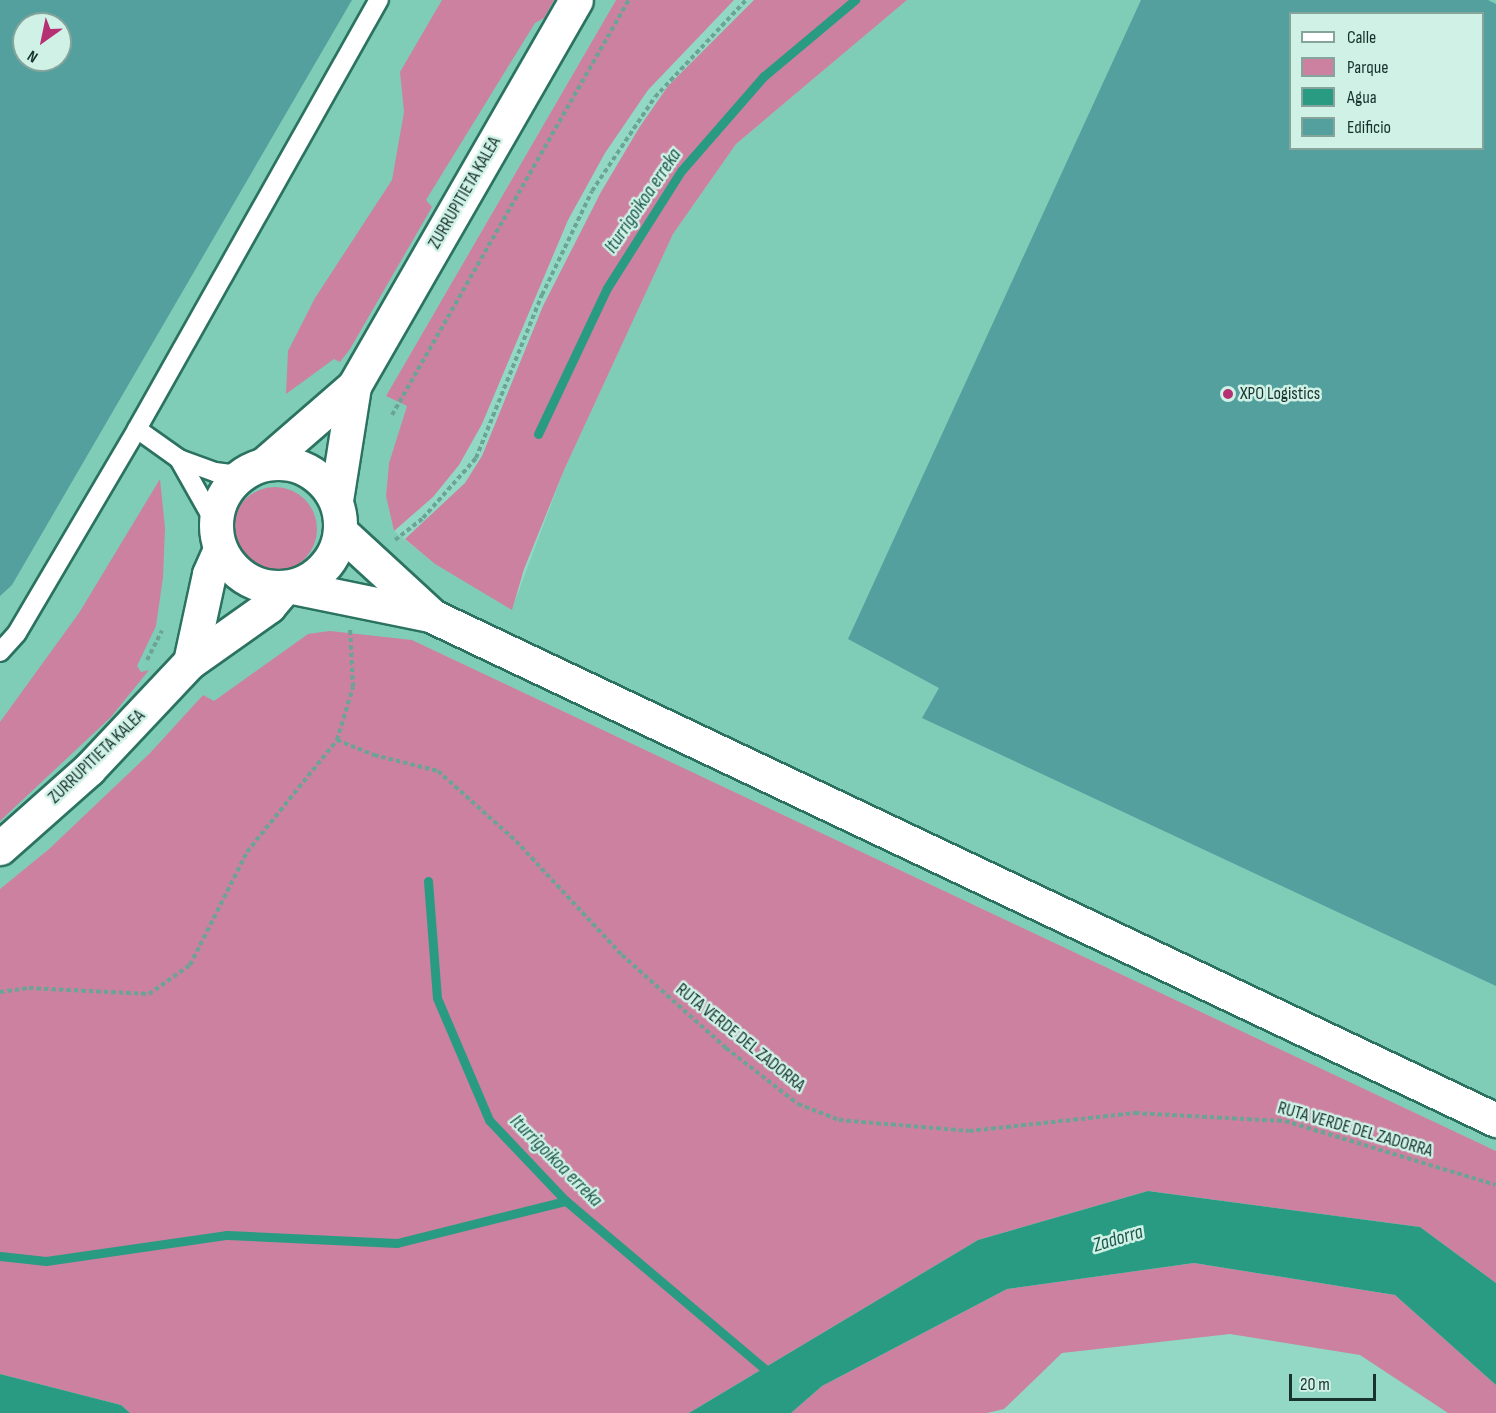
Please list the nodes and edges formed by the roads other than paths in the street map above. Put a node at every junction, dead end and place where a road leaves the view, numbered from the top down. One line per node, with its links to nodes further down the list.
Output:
1 (380, 0): 4 (lane)
2 (576, 0): 3 (street, ZURRUPITIETA KALEA)
3 (354, 386): 6 (street, ZURRUPITIETA KALEA); 7 (street, ZURRUPITIETA KALEA)
4 (137, 429): 5 (lane); 12 (lane)
5 (179, 459): 6 (lane); 9 (lane)
6 (252, 469): 7 (street); 9 (street)
7 (336, 500): 8 (street)
8 (340, 532): 10 (street); 11 (street)
9 (218, 536): 10 (street); 13 (street)
10 (288, 587): 11 (street); 13 (street, ZURRUPITIETA KALEA)
11 (430, 615): 15 (street)
12 (0, 652)
13 (190, 662): 14 (street, ZURRUPITIETA KALEA)
14 (0, 848)
15 (1496, 1120)

